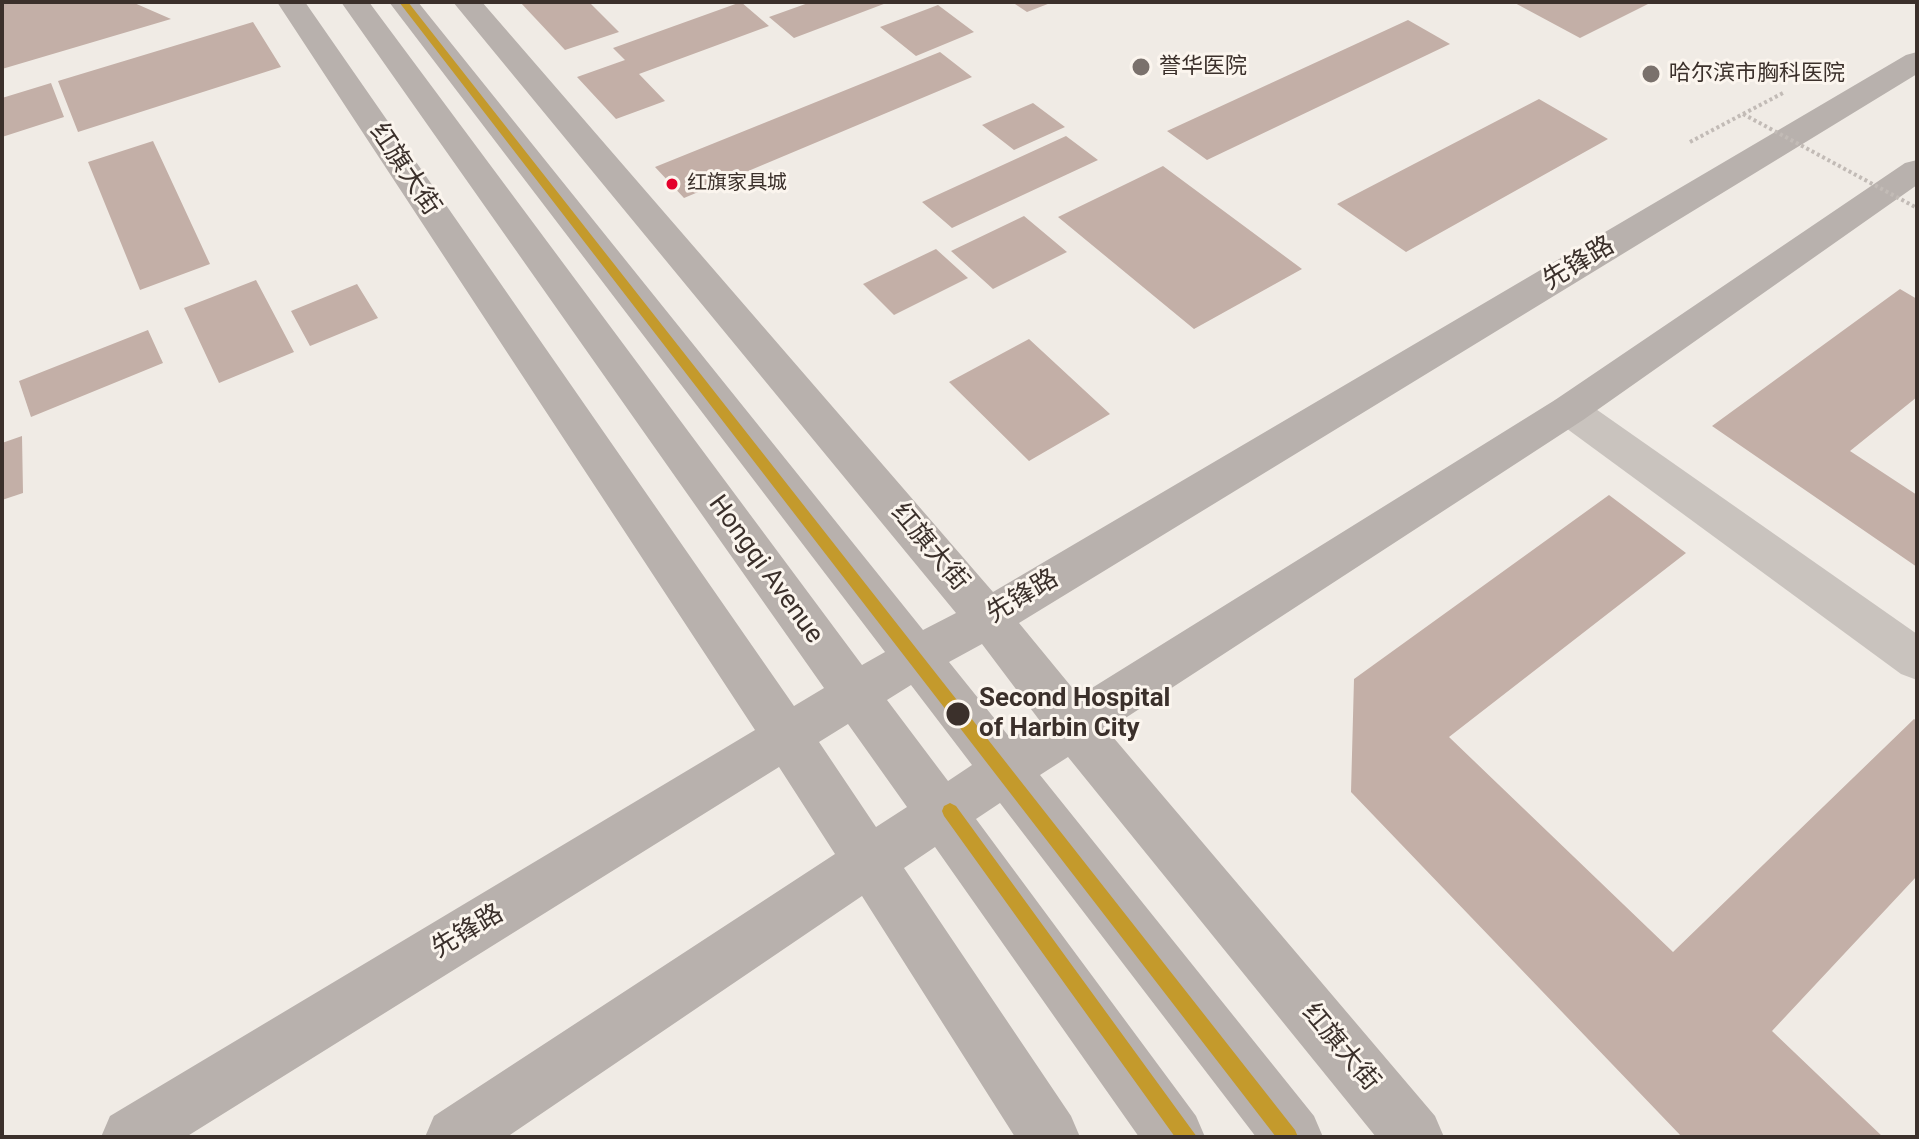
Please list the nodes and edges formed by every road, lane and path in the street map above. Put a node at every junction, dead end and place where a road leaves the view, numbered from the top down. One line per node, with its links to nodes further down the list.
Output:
1 (291, 2): 17 (main road, 红旗大街)
2 (355, 2): 15 (main road, Hongqi Avenue)
3 (403, 2): 13 (main road)
4 (467, 2): 12 (main road, 红旗大街)
5 (1917, 61): 12 (main road, 先锋路)
6 (1783, 93): 7 (path)
7 (1743, 114): 8 (path, bridge); 10 (path, bridge)
8 (1690, 142)
9 (1917, 170): 11 (main road)
10 (1917, 208)
11 (1569, 410): 14 (street); 16 (main road)
12 (988, 618): 13 (main road, 先锋路); 16 (main road, 红旗大街)
13 (918, 656): 15 (main road, 先锋路); 18 (main road)
14 (1917, 660)
15 (855, 695): 17 (main road, 先锋路); 19 (main road, Hongqi Avenue)
16 (1073, 726): 18 (main road); 26 (main road, 红旗大街)
17 (788, 738): 20 (main road, 红旗大街); 21 (main road, 先锋路)
18 (1007, 772): 19 (main road); 25 (main road)
19 (942, 814): 20 (main road); 24 (main road, Hongqi Avenue)
20 (869, 861): 22 (main road); 23 (main road, 红旗大街)
21 (131, 1137)
22 (455, 1137)
23 (1050, 1137)
24 (1175, 1137)
25 (1293, 1137)
26 (1414, 1137)

